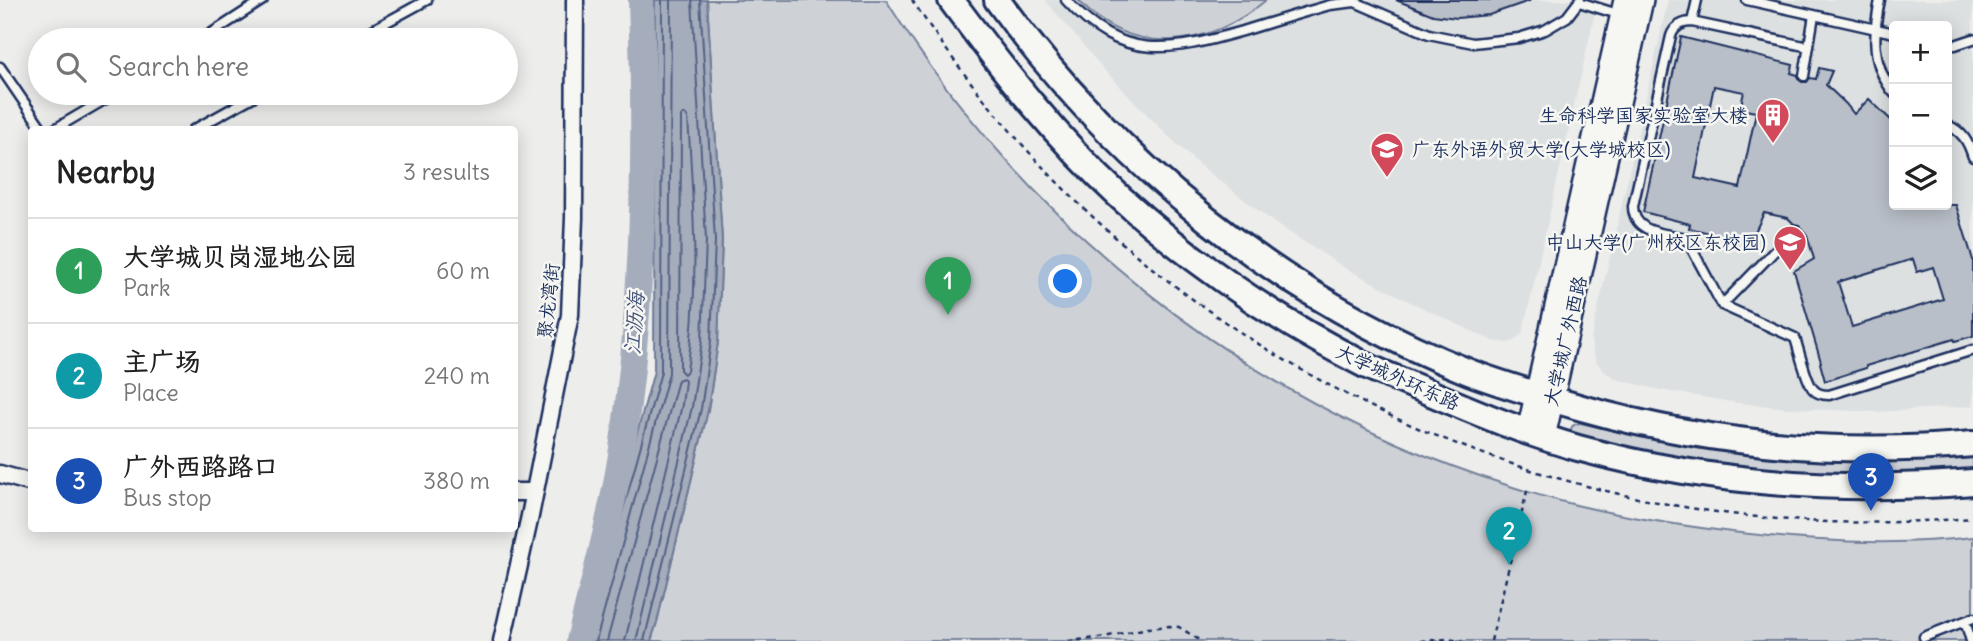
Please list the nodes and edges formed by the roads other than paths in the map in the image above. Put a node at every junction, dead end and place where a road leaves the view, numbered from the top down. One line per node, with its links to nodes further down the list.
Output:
1 (263, 0): 14 (lane)
2 (427, 0): 15 (lane)
3 (575, 0): 41 (street, 聚龙湾街)
4 (951, 0): 35 (main road, 大学城外环东路)
5 (997, 0): 34 (main road, 大学城外环东路)
6 (1066, 0): 10 (lane)
7 (1697, 0): 13 (lane)
8 (1746, 0): 12 (lane)
9 (1880, 0): 16 (lane)
10 (1580, 1): 11 (lane)
11 (1631, 9): 34 (main road, 大学城广外西路)
12 (1814, 15): 16 (lane); 20 (lane)
13 (1692, 22): 20 (lane); 32 (lane)
14 (220, 28)
15 (376, 28)
16 (1875, 28): 17 (lane); 23 (lane)
17 (1889, 32)
18 (1973, 39): 19 (lane)
19 (1952, 45)
20 (1809, 47): 22 (lane)
21 (0, 67): 26 (lane)
22 (1804, 76)
23 (1889, 87)
24 (95, 105): 27 (lane)
25 (238, 105): 28 (lane)
26 (40, 126)
27 (59, 126)
28 (200, 126)
29 (1952, 128): 30 (lane)
30 (1973, 157)
31 (1795, 230): 32 (lane)
32 (1722, 305): 33 (lane)
33 (1973, 350)
34 (1544, 397): 35 (main road, 大学城广外西路); 36 (main road, 大学城外环东路)
35 (1536, 434): 39 (main road, 大学城外环东路)
36 (1973, 444)
37 (0, 474): 38 (street)
38 (28, 482)
39 (1973, 482)
40 (518, 492): 41 (street)
41 (535, 492): 44 (street, 聚龙湾街)
42 (1969, 619): 43 (lane); 45 (lane)
43 (1924, 637)
44 (502, 641)
45 (1970, 641)

